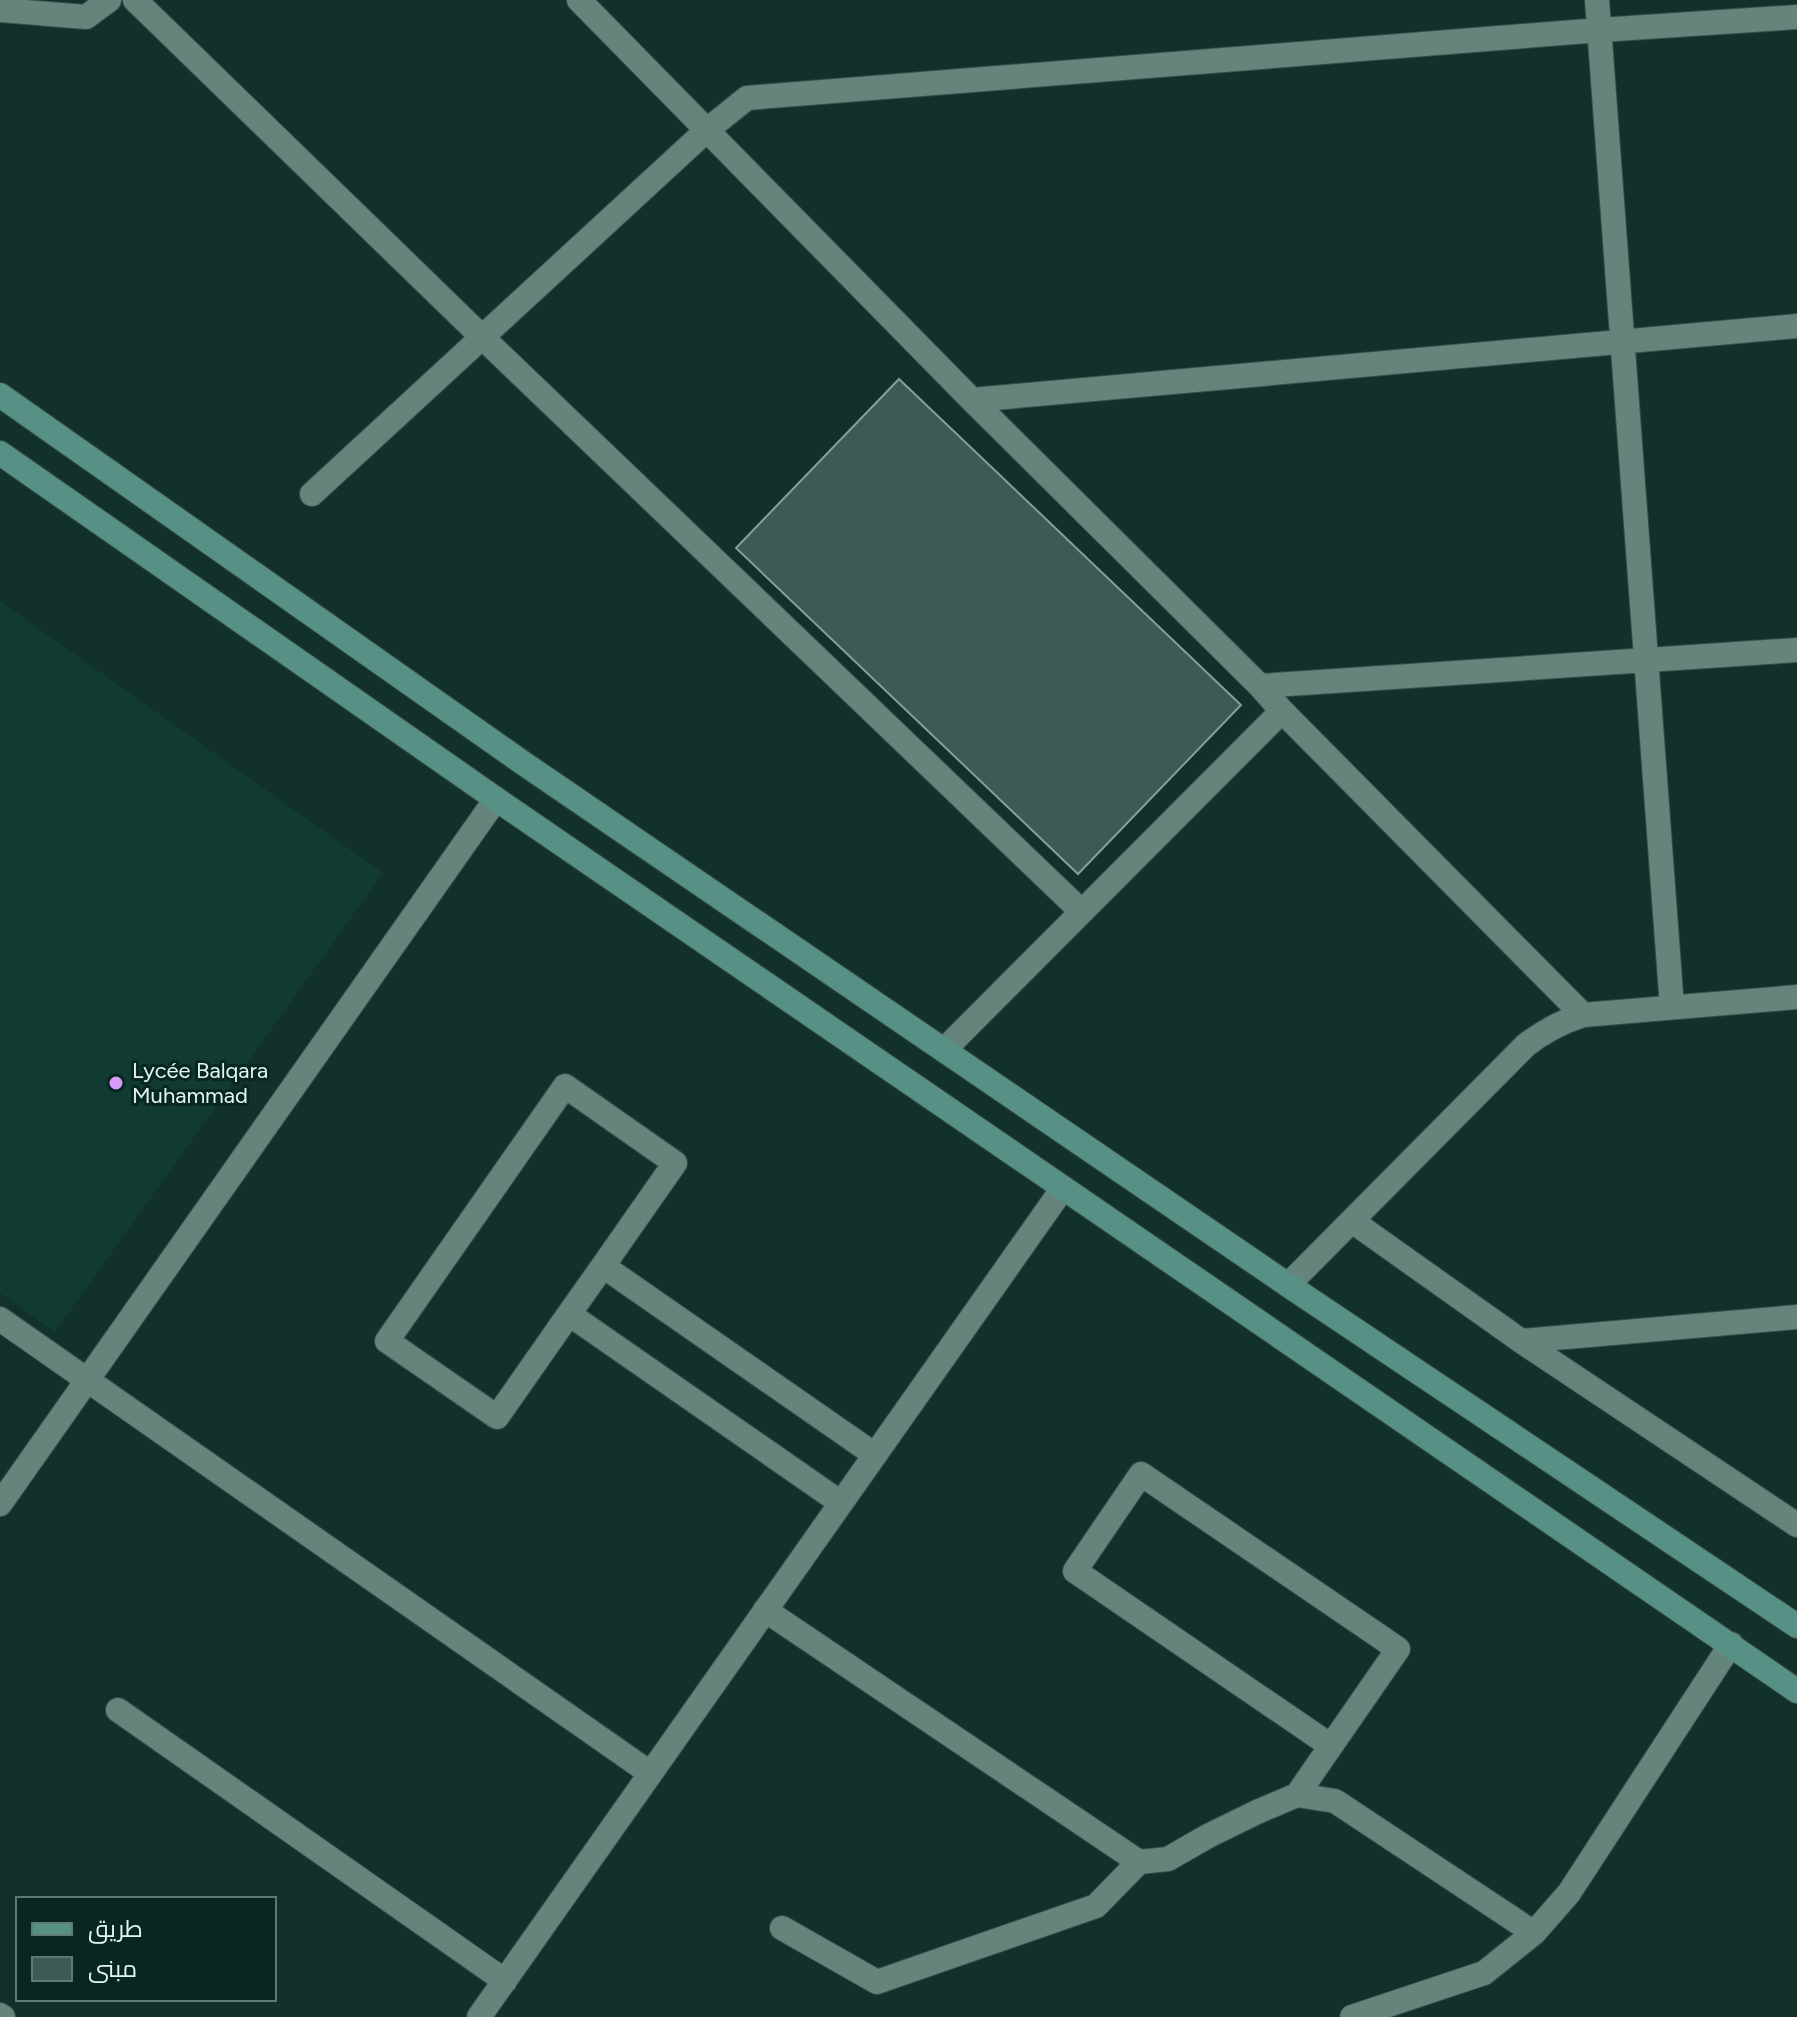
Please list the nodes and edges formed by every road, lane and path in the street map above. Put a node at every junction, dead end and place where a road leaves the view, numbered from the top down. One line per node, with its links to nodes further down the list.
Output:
1 (109, 0): 5 (street)
2 (135, 0): 10 (street)
3 (579, 0): 8 (street)
4 (1597, 0): 7 (street)
5 (0, 10)
6 (1797, 17): 7 (street)
7 (1600, 30): 8 (street); 11 (street)
8 (707, 130): 10 (street); 13 (street)
9 (1797, 326): 11 (street)
10 (482, 337): 15 (street); 21 (street)
11 (1622, 341): 13 (street); 17 (street)
12 (0, 395): 25 (main road)
13 (972, 400): 18 (street)
14 (0, 453): 20 (main road)
15 (312, 494)
16 (1797, 650): 17 (street)
17 (1646, 660): 18 (street); 23 (street)
18 (1260, 686): 19 (street)
19 (1282, 711): 21 (street); 24 (street)
20 (496, 799): 26 (main road); 34 (street)
21 (1081, 911): 25 (street)
22 (1797, 997): 23 (street)
23 (1672, 1007): 24 (street)
24 (1583, 1015): 27 (street)
25 (944, 1050): 29 (main road)
26 (1063, 1188): 35 (street); 41 (main road)
27 (1352, 1221): 29 (street); 33 (street)
28 (603, 1266): 30 (street); 30 (street); 35 (street)
29 (1288, 1285): 40 (main road)
30 (569, 1314): 36 (street)
31 (1797, 1317): 33 (street)
32 (0, 1319): 34 (street)
33 (1521, 1341): 38 (street)
34 (87, 1380): 37 (street); 45 (street)
35 (875, 1455): 36 (street)
36 (841, 1503): 39 (street)
37 (0, 1504)
38 (1797, 1525)
39 (765, 1610): 45 (street); 47 (street)
40 (1797, 1626)
41 (1731, 1644): 42 (main road); 49 (street)
42 (1797, 1691)
43 (118, 1710): 50 (street)
44 (1331, 1746): 44 (street); 46 (street)
45 (650, 1773): 50 (street)
46 (1297, 1795): 47 (street); 49 (street)
47 (1139, 1862): 48 (street)
48 (782, 1928)
49 (1534, 1933): 52 (street)
50 (505, 1981): 51 (street)
51 (479, 2017)
52 (1352, 2017)

